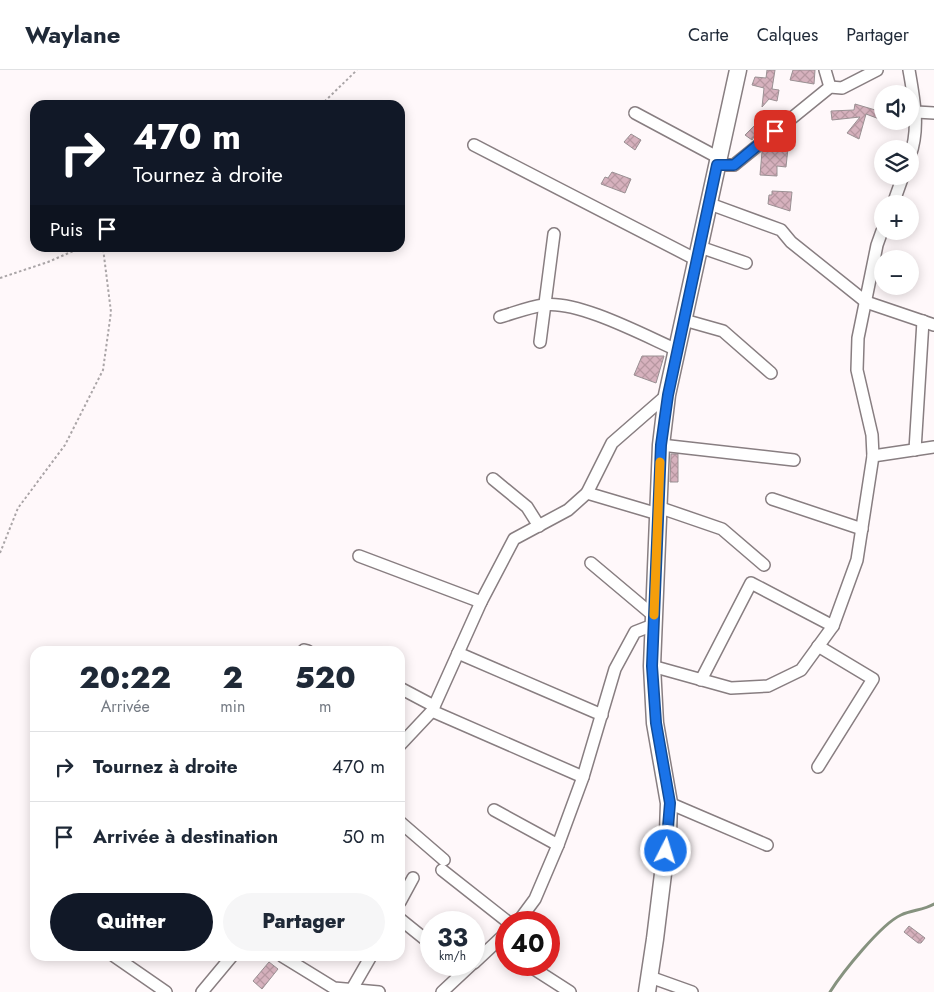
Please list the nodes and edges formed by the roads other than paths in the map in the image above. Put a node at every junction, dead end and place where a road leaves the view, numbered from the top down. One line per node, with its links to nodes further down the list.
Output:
1 (738, 70): 11 (street)
2 (825, 70): 6 (street)
3 (877, 70): 6 (street)
4 (909, 70): 5 (street)
5 (912, 85)
6 (830, 87): 11 (street)
7 (919, 112): 9 (street)
8 (635, 113): 11 (street)
9 (934, 113)
10 (474, 145): 15 (street)
11 (718, 162): 12 (street)
12 (710, 204): 15 (street); 17 (street)
13 (554, 234): 18 (street)
14 (879, 240): 17 (street)
15 (699, 254): 16 (street); 20 (street)
16 (746, 263)
17 (866, 302): 21 (street); 29 (street)
18 (545, 305): 19 (street); 22 (street); 23 (street)
19 (500, 317)
20 (684, 320): 23 (street); 24 (street)
21 (929, 323): 28 (street)
22 (540, 342)
23 (678, 350): 25 (street)
24 (770, 373)
25 (668, 395): 26 (street); 32 (street)
26 (661, 445): 30 (street); 34 (street)
27 (934, 447): 28 (street)
28 (915, 450): 29 (street)
29 (873, 456): 36 (street)
30 (794, 460)
31 (493, 479): 35 (street)
32 (587, 493): 34 (street); 35 (street)
33 (772, 499): 36 (street)
34 (658, 510): 39 (street); 41 (street)
35 (539, 526): 40 (street)
36 (862, 529): 42 (street)
37 (359, 556): 40 (street)
38 (591, 563): 41 (street)
39 (764, 565)
40 (481, 602): 44 (street)
41 (653, 620): 45 (street); 49 (street)
42 (833, 626): 43 (street); 46 (street)
43 (818, 646): 46 (street); 51 (street)
44 (458, 653): 48 (street); 49 (street)
45 (652, 666): 46 (street); 53 (street)
46 (701, 680)
47 (405, 691): 48 (street)
48 (433, 709): 50 (street); 52 (street)
49 (602, 715): 52 (street)
50 (405, 740)
51 (818, 767)
52 (583, 777): 56 (street)
53 (670, 803): 57 (street); 72 (street)
54 (494, 810): 56 (street)
55 (405, 827): 60 (street)
56 (558, 845): 61 (street)
57 (767, 845)
58 (413, 878): 59 (street)
59 (405, 893)
60 (495, 911)
61 (526, 911)
62 (405, 923): 63 (street)
63 (420, 935)
64 (495, 942): 65 (street)
65 (485, 951)
66 (121, 961): 75 (street)
67 (228, 961): 76 (street)
68 (289, 961): 74 (street)
69 (367, 961): 73 (street)
70 (457, 976): 78 (street)
71 (545, 976): 79 (street)
72 (648, 985): 80 (street)
73 (352, 989): 74 (street); 77 (street)
74 (332, 990)
75 (166, 992)
76 (202, 992)
77 (379, 992)
78 (442, 992)
79 (570, 992)
80 (692, 992)

